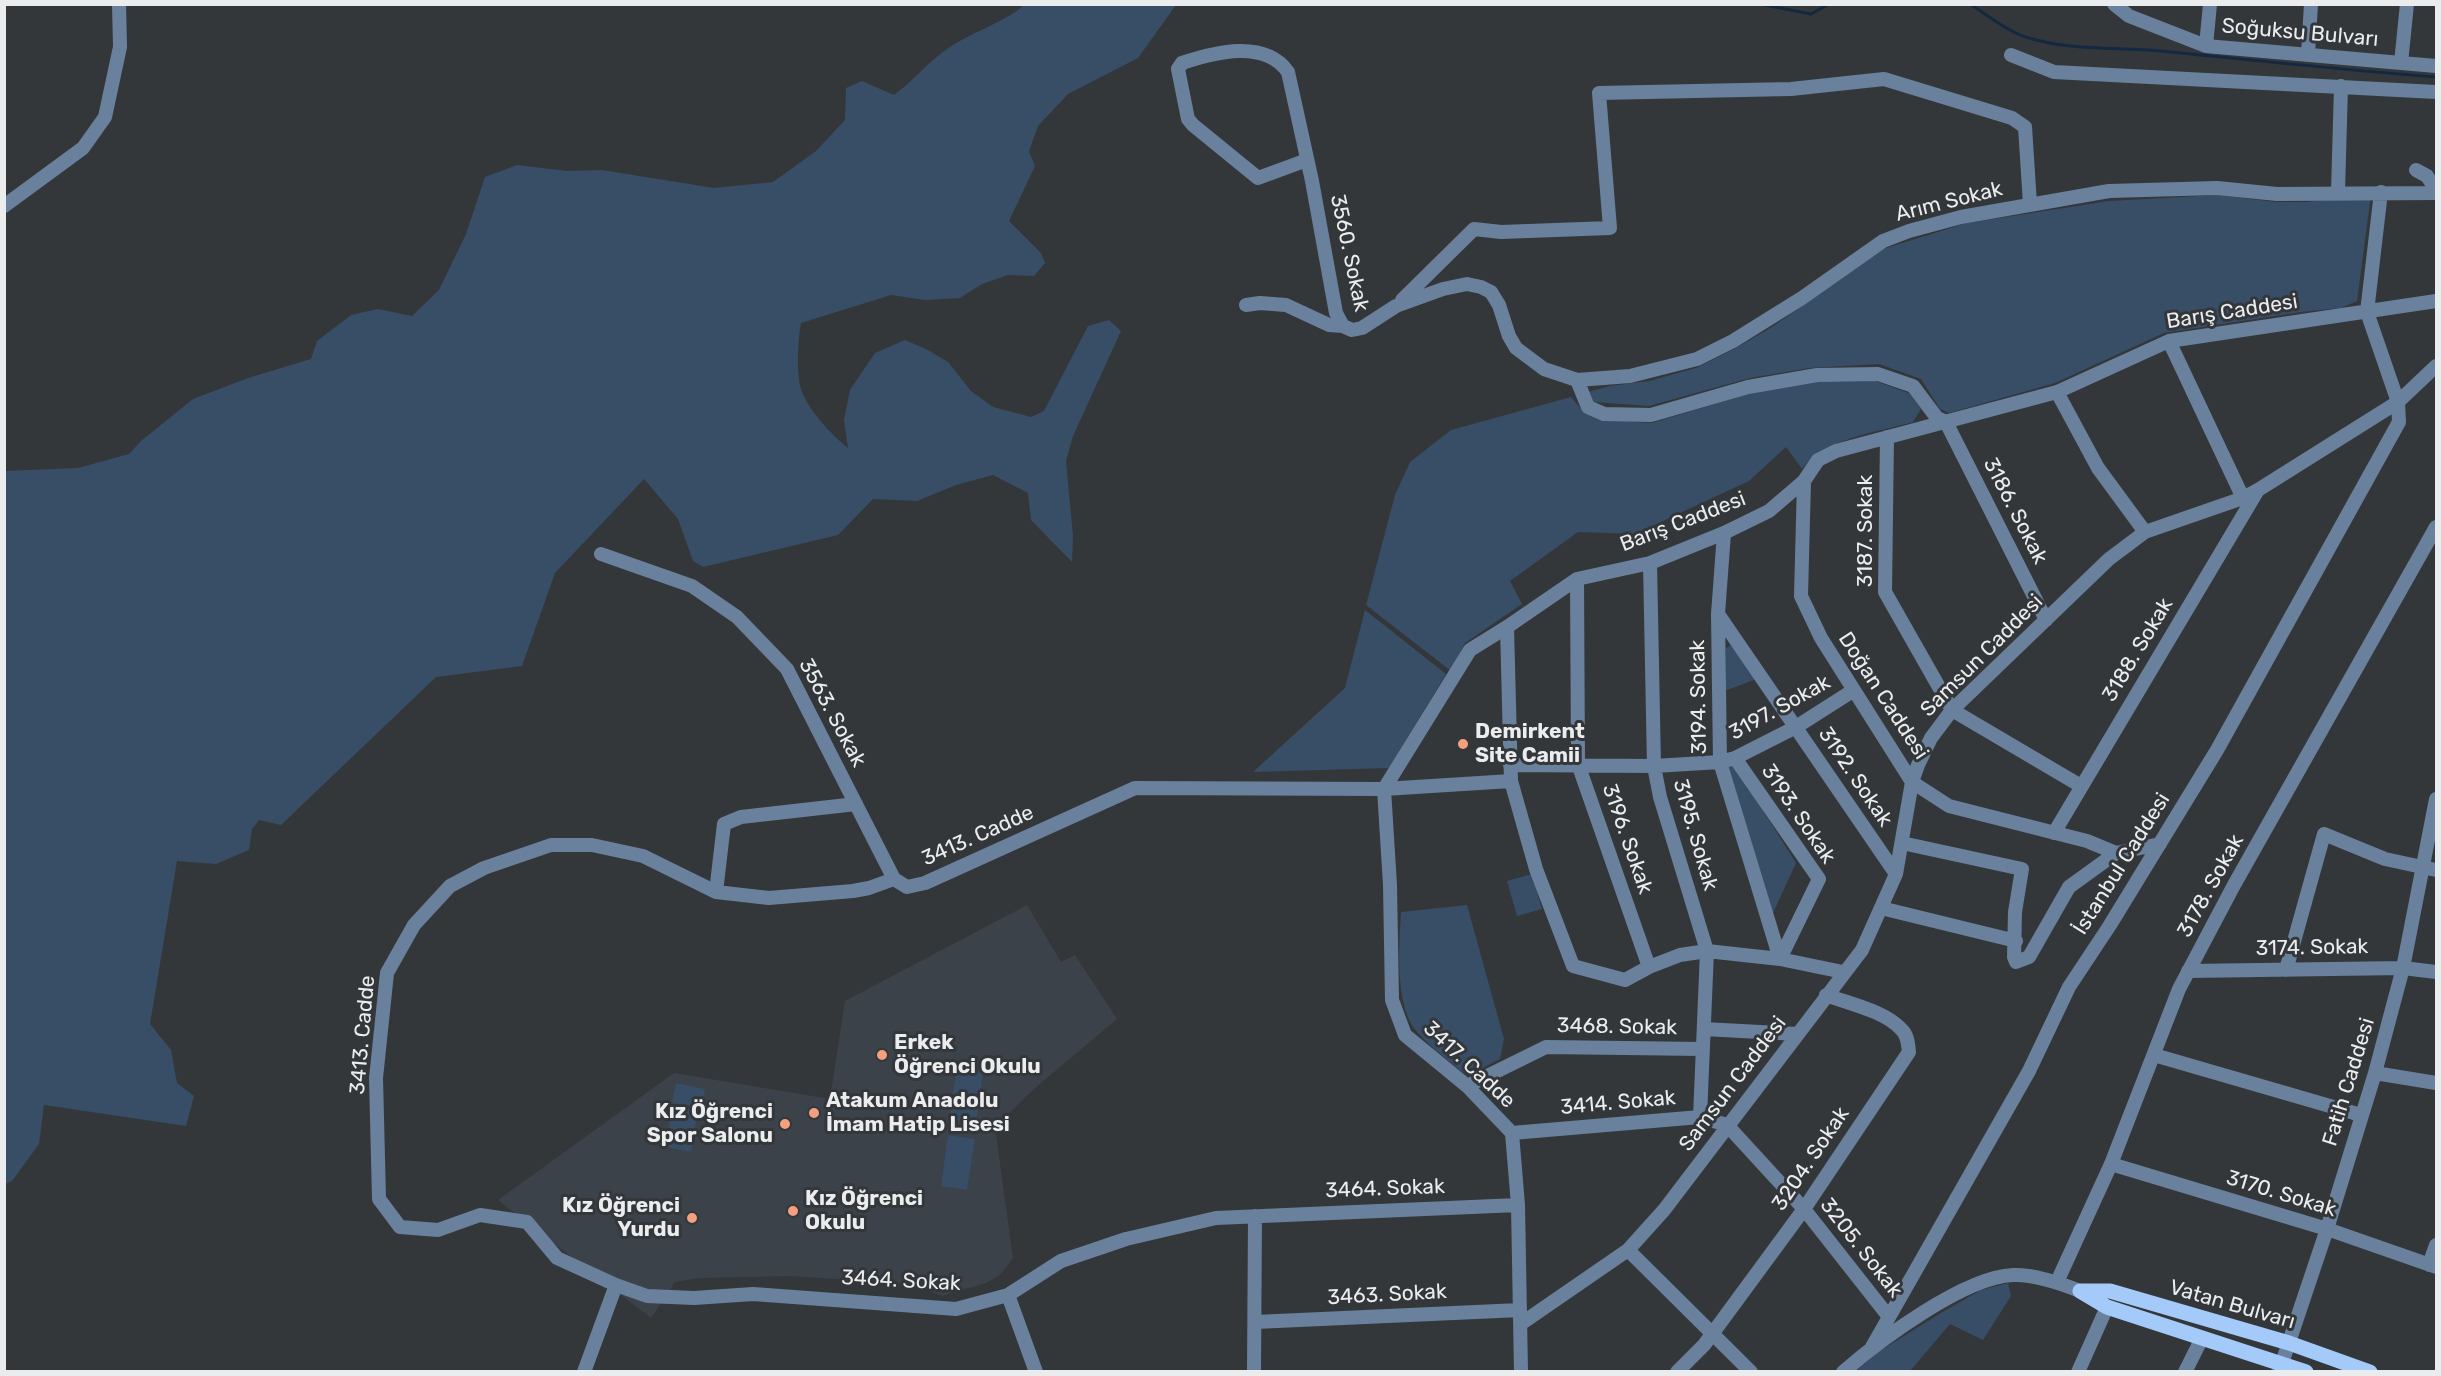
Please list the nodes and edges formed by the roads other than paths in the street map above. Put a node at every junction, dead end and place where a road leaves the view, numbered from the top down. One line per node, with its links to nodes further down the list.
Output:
1 (119, 4): 20 (street)
2 (2114, 4): 6 (street, Soğuksu Bulvarı)
3 (2210, 4): 7 (street)
4 (2311, 4): 8 (street)
5 (2407, 4): 10 (street)
6 (2128, 10): 7 (street, Soğuksu Bulvarı)
7 (2206, 46): 8 (street, Soğuksu Bulvarı)
8 (2308, 54): 10 (street, Soğuksu Bulvarı)
9 (2011, 56): 12 (street)
10 (2401, 63): 11 (street, Soğuksu Bulvarı)
11 (2436, 66)
12 (2341, 86): 13 (street); 16 (street)
13 (2436, 92)
14 (1307, 160): 14 (street, 3560. Sokak); 25 (street, 3560. Sokak)
15 (2416, 170): 18 (street)
16 (2338, 192): 17 (street, Arım Sokak); 19 (street, Arım Sokak)
17 (2381, 192): 18 (street, Arım Sokak); 24 (street)
18 (2436, 192)
19 (2030, 204): 23 (street); 28 (street, Arım Sokak)
20 (4, 206)
21 (2436, 300): 24 (street, Barış Caddesi)
22 (1246, 305): 25 (street, 3560. Sokak)
23 (1396, 306): 25 (street); 28 (street, Arım Sokak)
24 (2367, 312): 26 (street, Barış Caddesi); 30 (street)
25 (1343, 326)
26 (2169, 341): 29 (street, Barış Caddesi); 37 (street)
27 (2436, 366): 30 (street, Samsun Caddesi)
28 (1577, 380): 31 (street)
29 (2057, 392): 32 (street, Barış Caddesi); 39 (street)
30 (2398, 402): 36 (street, Samsun Caddesi); 63 (street, İstanbul Caddesi)
31 (1929, 409): 32 (street); 33 (street)
32 (1946, 422): 33 (street, Barış Caddesi); 45 (street, 3186. Sokak)
33 (1917, 429): 34 (street, Barış Caddesi)
34 (1887, 437): 35 (street, Barış Caddesi); 48 (street, 3187. Sokak)
35 (1804, 482): 40 (street, Barış Caddesi); 47 (street, Doğan Caddesi)
36 (2258, 490): 37 (street, Samsun Caddesi); 57 (street, 3188. Sokak)
37 (2243, 498): 39 (street, Samsun Caddesi)
38 (2436, 527): 76 (street, 3178. Sokak)
39 (2145, 532): 45 (street, Samsun Caddesi)
40 (1724, 533): 42 (street, Barış Caddesi); 44 (street, 3194. Sokak)
41 (601, 554): 60 (street, 3563. Sokak)
42 (1650, 562): 43 (street, Barış Caddesi); 54 (street, 3195. Sokak)
43 (1577, 579): 46 (street, Barış Caddesi); 52 (street, 3196. Sokak)
44 (1718, 614): 49 (street, 3192. Sokak); 51 (street, 3194. Sokak)
45 (2046, 620): 48 (street, Samsun Caddesi)
46 (1507, 627): 53 (street); 58 (street, Barış Caddesi)
47 (1854, 690): 49 (street, 3197. Sokak); 56 (street, Doğan Caddesi)
48 (1952, 710): 56 (street, Samsun Caddesi); 57 (street, 3187. Sokak)
49 (1796, 727): 50 (street, 3197. Sokak); 66 (street, 3192. Sokak)
50 (1735, 758): 51 (street, 3197. Sokak); 72 (street, 3193. Sokak)
51 (1720, 762): 54 (street, 3197. Sokak); 72 (street, 3194. Sokak)
52 (1578, 764): 53 (street, 3197. Sokak); 54 (street, 3197. Sokak); 73 (street, 3196. Sokak)
53 (1509, 765): 55 (street)
54 (1654, 766): 71 (street, 3195. Sokak)
55 (1511, 781): 58 (street, 3413. Cadde); 73 (street)
56 (1912, 782): 61 (street, Doğan Caddesi); 62 (street, Samsun Caddesi)
57 (2081, 786): 61 (street, 3188. Sokak)
58 (1384, 789): 67 (street, 3413. Cadde); 86 (street, 3417. Cadde)
59 (2436, 800): 65 (street, Fatih Caddesi)
60 (856, 804): 67 (street, 3563. Sokak); 68 (street)
61 (2054, 833): 64 (street, Doğan Caddesi)
62 (1902, 843): 66 (street, Samsun Caddesi); 70 (street)
63 (2160, 844): 64 (street); 106 (street, İstanbul Caddesi)
64 (2116, 854): 70 (street)
65 (2431, 868): 74 (street, Fatih Caddesi); 75 (street)
66 (1896, 874): 69 (street, Samsun Caddesi)
67 (894, 879): 68 (street, 3413. Cadde)
68 (716, 892): 95 (street, 3413. Cadde)
69 (1881, 908): 70 (street); 77 (street, Samsun Caddesi)
70 (2016, 941)
71 (1707, 951): 72 (street); 73 (street); 80 (street, 3195. Sokak)
72 (1780, 959): 77 (street)
73 (1649, 967)
74 (2403, 968): 75 (street, 3174. Sokak); 78 (street, 3174. Sokak); 84 (street, Fatih Caddesi)
75 (2286, 970): 76 (street, 3174. Sokak)
76 (2188, 971): 83 (street, 3178. Sokak)
77 (1843, 972): 79 (street, Samsun Caddesi)
78 (2436, 972)
79 (1826, 995): 81 (street, Samsun Caddesi); 93 (street, 3204. Sokak)
80 (1704, 1029): 81 (street); 82 (street, 3195. Sokak)
81 (1797, 1034): 89 (street, Samsun Caddesi)
82 (1703, 1049): 86 (street, 3468. Sokak); 88 (street, 3195. Sokak)
83 (2154, 1055): 87 (street); 91 (street, 3178. Sokak)
84 (2375, 1073): 85 (street); 87 (street, Fatih Caddesi)
85 (2436, 1083)
86 (1467, 1086): 90 (street, 3417. Cadde)
87 (2361, 1114): 96 (street, Fatih Caddesi)
88 (1700, 1117): 89 (street, 3414. Sokak); 90 (street, 3414. Sokak)
89 (1727, 1125): 93 (street, 3205. Sokak); 98 (street, Samsun Caddesi)
90 (1512, 1133): 92 (street, 3417. Cadde)
91 (2111, 1164): 96 (street, 3170. Sokak); 100 (street, 3178. Sokak)
92 (1518, 1205): 94 (street, 3464. Sokak); 105 (street, 3417. Cadde)
93 (1804, 1209): 106 (street, 3205. Sokak); 108 (street, 3204. Sokak)
94 (1255, 1216): 103 (street, 3464. Sokak); 107 (street)
95 (400, 1227): 101 (street, 3464. Sokak)
96 (2327, 1229): 99 (street, 3170. Sokak); 110 (street, Fatih Caddesi)
97 (2436, 1245): 99 (street)
98 (1628, 1250): 105 (street, Samsun Caddesi); 108 (street)
99 (2433, 1266)
100 (2057, 1282): 102 (street, Vatan Bulvarı); 111 (street, Vatan Bulvarı)
101 (616, 1285): 103 (street, 3464. Sokak); 113 (street)
102 (2080, 1292): 104 (main road, Vatan Bulvarı); 110 (main road, Vatan Bulvarı)
103 (1008, 1295): 114 (street)
104 (2107, 1307): 109 (main road, Vatan Bulvarı); 120 (street)
105 (1521, 1317): 107 (street, 3463. Sokak); 116 (street, 3417. Cadde)
106 (1889, 1317): 111 (street, İstanbul Caddesi)
107 (1255, 1322): 115 (street)
108 (1713, 1332): 117 (street, 3204. Sokak); 118 (street)
109 (2202, 1338): 112 (main road, Vatan Bulvarı); 121 (street)
110 (2289, 1343): 112 (street, Fatih Caddesi); 123 (main road, Vatan Bulvarı)
111 (1872, 1347): 119 (street, Vatan Bulvarı)
112 (2281, 1367): 122 (main road, Vatan Bulvarı)
113 (584, 1371)
114 (1036, 1371)
115 (1254, 1371)
116 (1521, 1371)
117 (1677, 1371)
118 (1750, 1371)
119 (1843, 1371)
120 (2078, 1371)
121 (2185, 1371)
122 (2306, 1371)
123 (2370, 1371)

